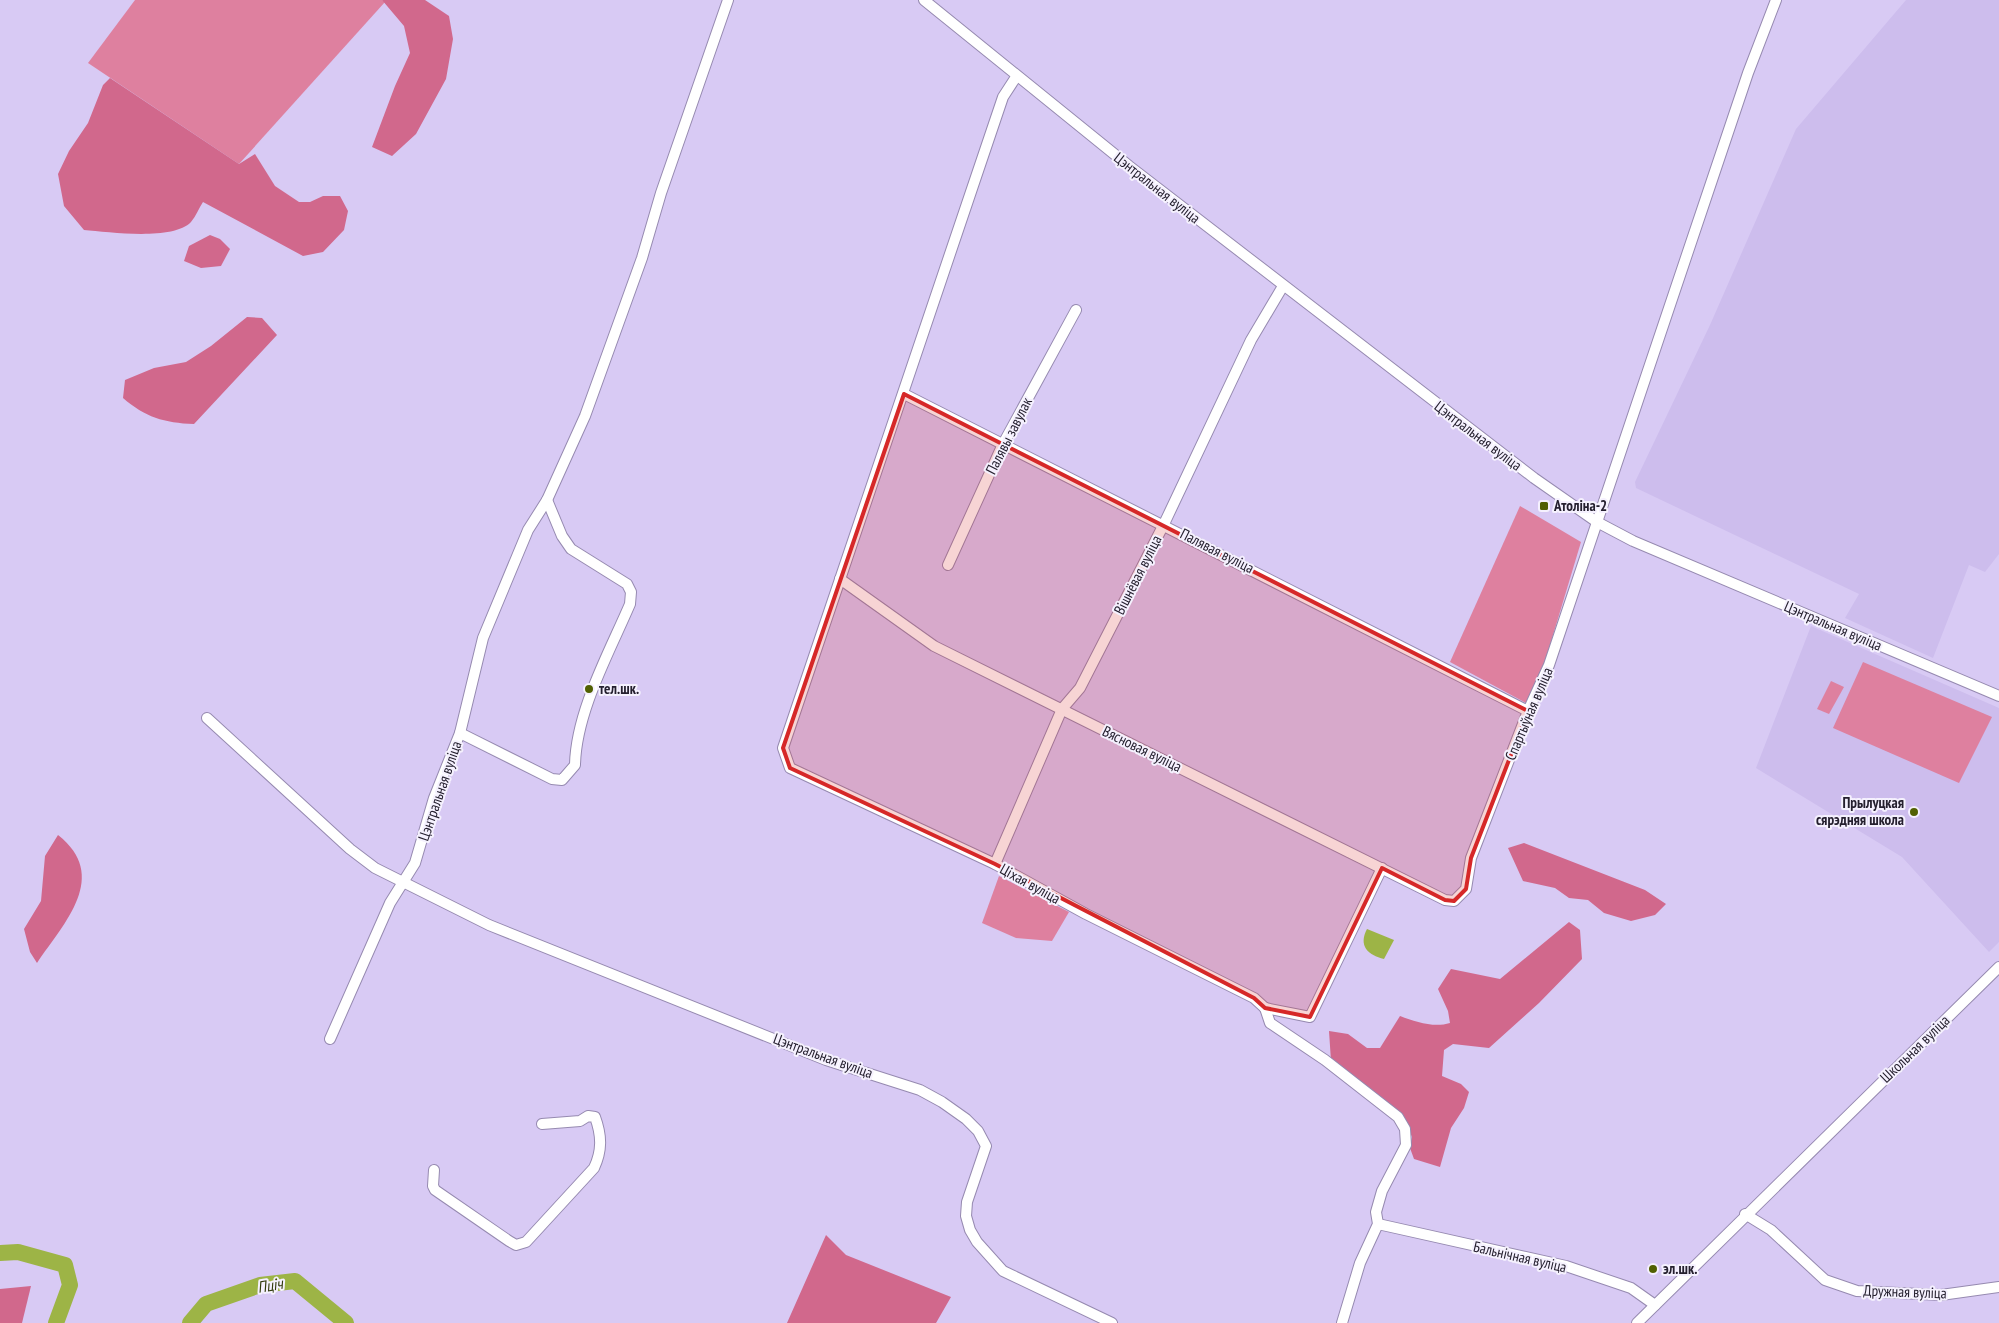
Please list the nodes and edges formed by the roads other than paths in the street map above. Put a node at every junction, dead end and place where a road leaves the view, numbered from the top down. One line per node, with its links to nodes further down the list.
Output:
1 (728, 0): 9 (street)
2 (924, 0): 4 (street, Цэнтральная вуліца)
3 (1776, 0): 10 (street, Спартыўная вуліца)
4 (1016, 77): 5 (street, Цэнтральная вуліца); 7 (street)
5 (1283, 286): 10 (street, Цэнтральная вуліца); 11 (street, Вішнёвая вуліца)
6 (1076, 310): 8 (street, Палявы завулак)
7 (904, 394): 8 (street, Палявая вуліца); 13 (street)
8 (1003, 444): 11 (street, Палявая вуліца); 12 (street, Палявы завулак)
9 (547, 500): 18 (street); 18 (street, Цэнтральная вуліца)
10 (1597, 522): 14 (street, Цэнтральная вуліца); 16 (street, Спартыўная вуліца)
11 (1164, 524): 15 (street, Вішнёвая вуліца); 16 (street, Палявая вуліца)
12 (948, 565)
13 (840, 579): 15 (street, Вясновая вуліца); 19 (street, Ціхая вуліца)
14 (1999, 696)
15 (1062, 709): 19 (street, Вішнёвая вуліца); 20 (street, Вясновая вуліца)
16 (1528, 711): 22 (street, Спартыўная вуліца)
17 (207, 718): 21 (street, Цэнтральная вуліца)
18 (460, 733): 21 (street, Цэнтральная вуліца)
19 (994, 864): 24 (street, Ціхая вуліца)
20 (1382, 868): 22 (street, Вясновая вуліца); 24 (street)
21 (405, 881): 25 (street, Цэнтральная вуліца); 32 (street, Цэнтральная вуліца)
22 (1454, 901)
23 (1999, 967): 28 (street, Школьная вуліца)
24 (1266, 1008): 29 (street)
25 (330, 1039)
26 (542, 1124): 27 (street)
27 (434, 1170)
28 (1746, 1214): 30 (street, Дружная вуліца); 31 (street)
29 (1378, 1224): 31 (street, Бальнічная вуліца); 33 (street)
30 (1999, 1287)
31 (1655, 1305): 34 (street)
32 (1112, 1323)
33 (1342, 1323)
34 (1638, 1323)

